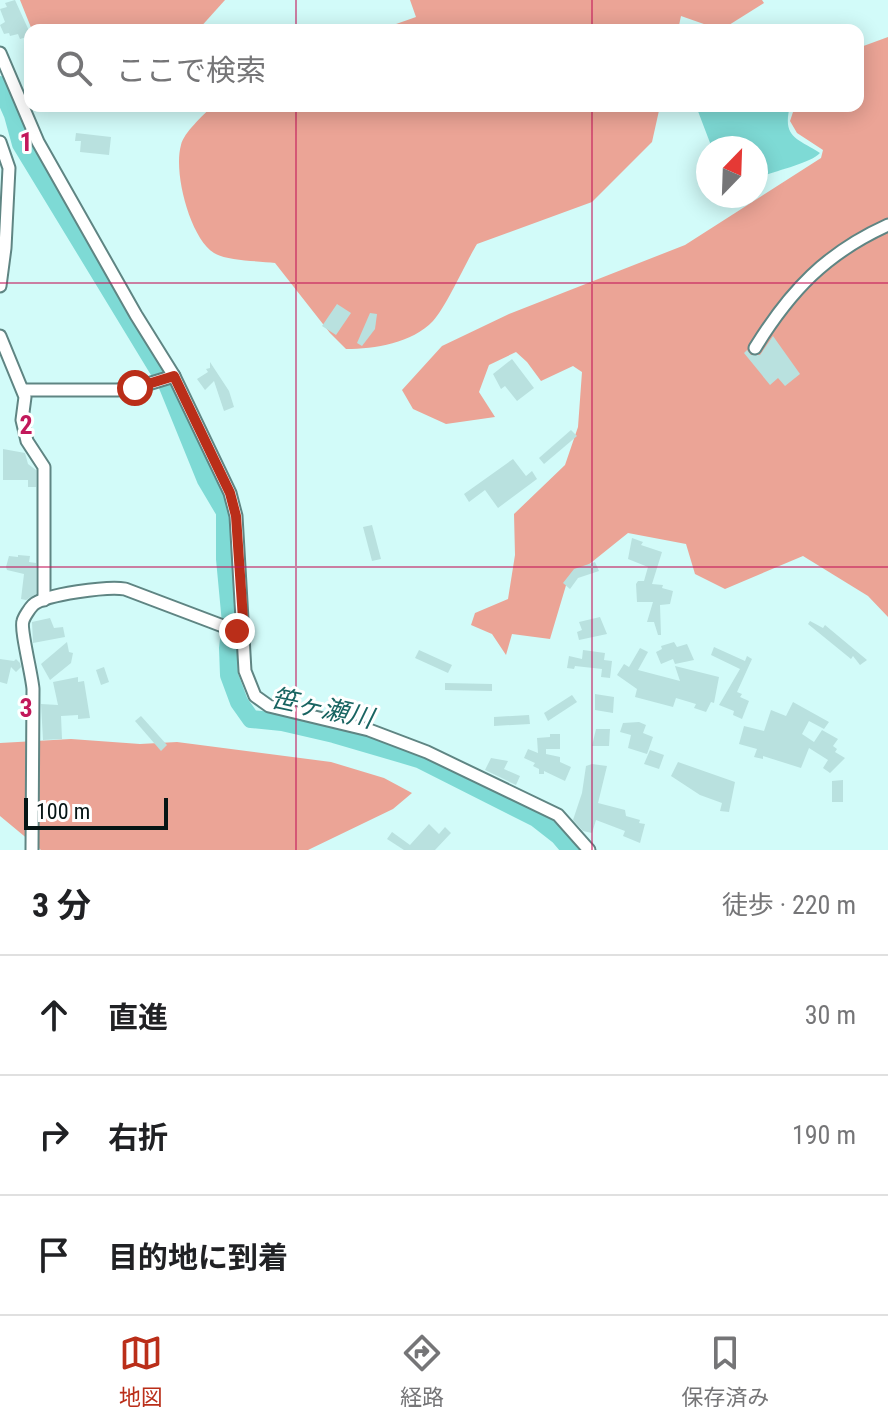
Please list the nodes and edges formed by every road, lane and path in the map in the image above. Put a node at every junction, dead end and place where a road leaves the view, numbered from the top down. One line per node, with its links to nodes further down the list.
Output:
1 (0, 53): 2 (street)
2 (2, 71): 8 (street)
3 (0, 142): 5 (street)
4 (888, 225): 7 (street)
5 (0, 286)
6 (0, 336): 9 (street)
7 (755, 348)
8 (167, 378): 9 (street); 11 (street)
9 (23, 390): 10 (street)
10 (44, 600): 11 (street); 12 (street)
11 (235, 631): 13 (street)
12 (32, 850)
13 (589, 850)

